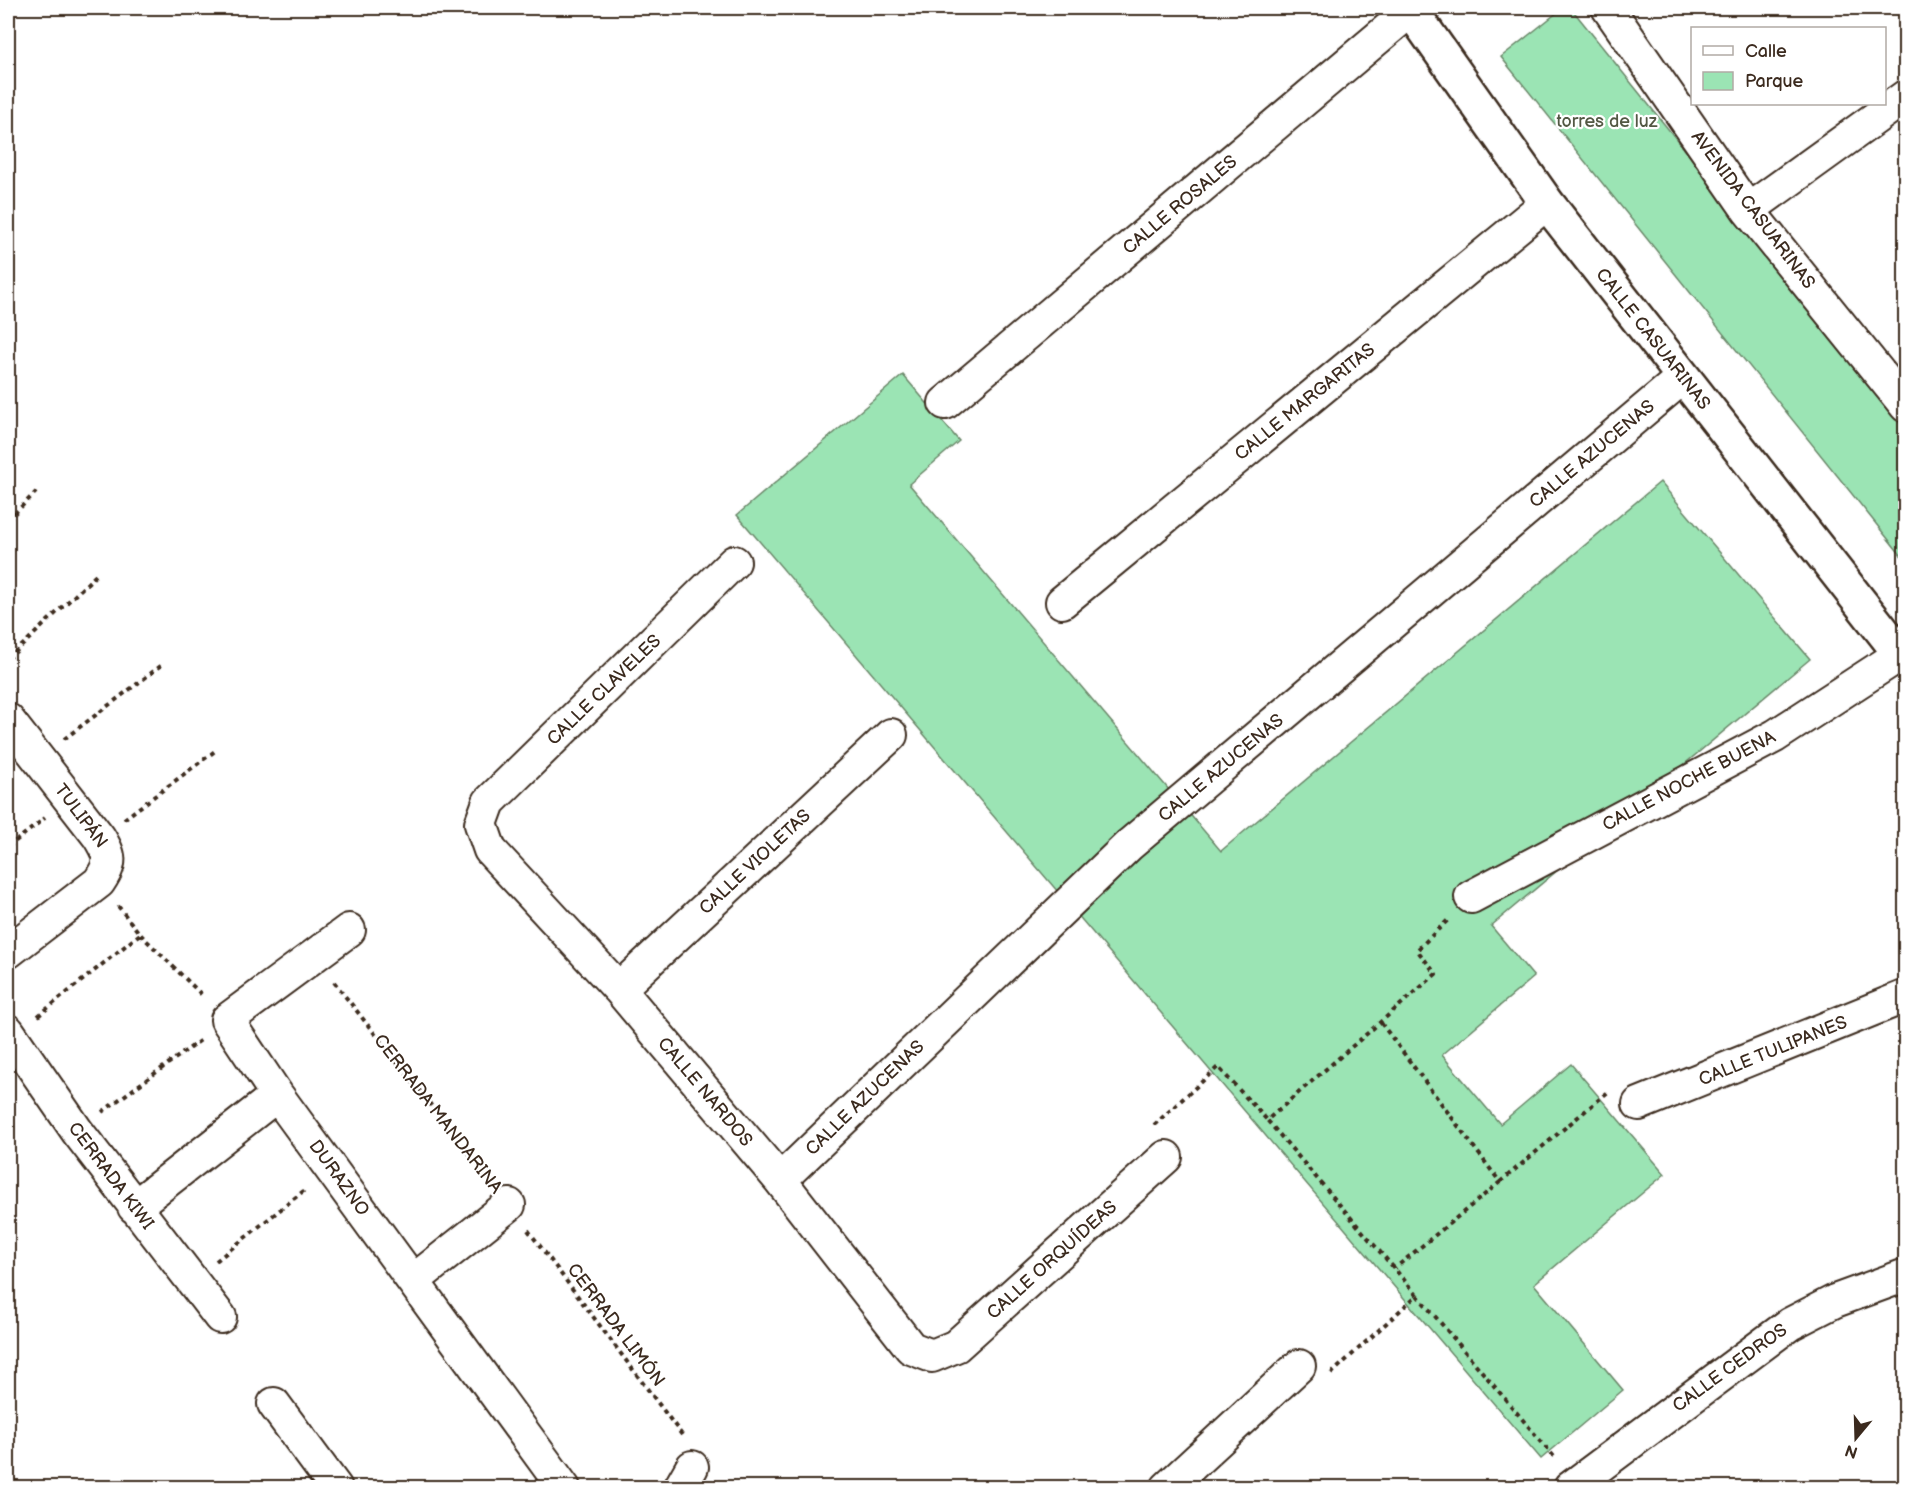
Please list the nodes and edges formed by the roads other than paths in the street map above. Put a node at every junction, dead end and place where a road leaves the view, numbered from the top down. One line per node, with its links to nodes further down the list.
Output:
1 (1608, 8): 5 (street, AVENIDA CASUARINAS)
2 (1413, 9): 4 (street, CALLE CASUARINAS); 7 (street, CALLE ROSALES)
3 (1905, 96): 5 (street)
4 (1547, 203): 6 (street, CALLE CASUARINAS); 10 (street, CALLE MARGARITAS)
5 (1748, 210): 8 (street, AVENIDA CASUARINAS)
6 (1682, 378): 11 (street, CALLE CASUARINAS); 24 (street, CALLE AZUCENAS)
7 (945, 403)
8 (1905, 406)
9 (734, 562): 14 (street, CALLE CLAVELES)
10 (1062, 602)
11 (1903, 658): 15 (street, CALLE NOCHE BUENA)
12 (8, 720): 17 (street, TULIPÁN)
13 (891, 735): 18 (street, CALLE VIOLETAS)
14 (481, 824): 18 (street, CALLE NARDOS)
15 (1471, 897)
16 (349, 930): 21 (street, DURAZNO)
17 (8, 952)
18 (619, 989): 24 (street, CALLE NARDOS)
19 (1905, 996): 22 (street, CALLE TULIPANES)
20 (10, 1034): 26 (street, CERRADA KIWI)
21 (278, 1095): 26 (street); 28 (street, DURAZNO)
22 (1639, 1104)
23 (1166, 1157): 30 (street, CALLE ORQUÍDEAS)
24 (780, 1180): 30 (street, CALLE NARDOS)
25 (509, 1205): 28 (street, CERRADA MANDARINA)
26 (134, 1207): 29 (street, CERRADA KIWI)
27 (1905, 1275): 33 (street, CALLE CEDROS)
28 (413, 1281): 35 (street, DURAZNO)
29 (220, 1317)
30 (932, 1356)
31 (1299, 1366): 36 (street)
32 (274, 1404): 34 (street)
33 (1576, 1486)
34 (336, 1488)
35 (564, 1488)
36 (1167, 1488)

